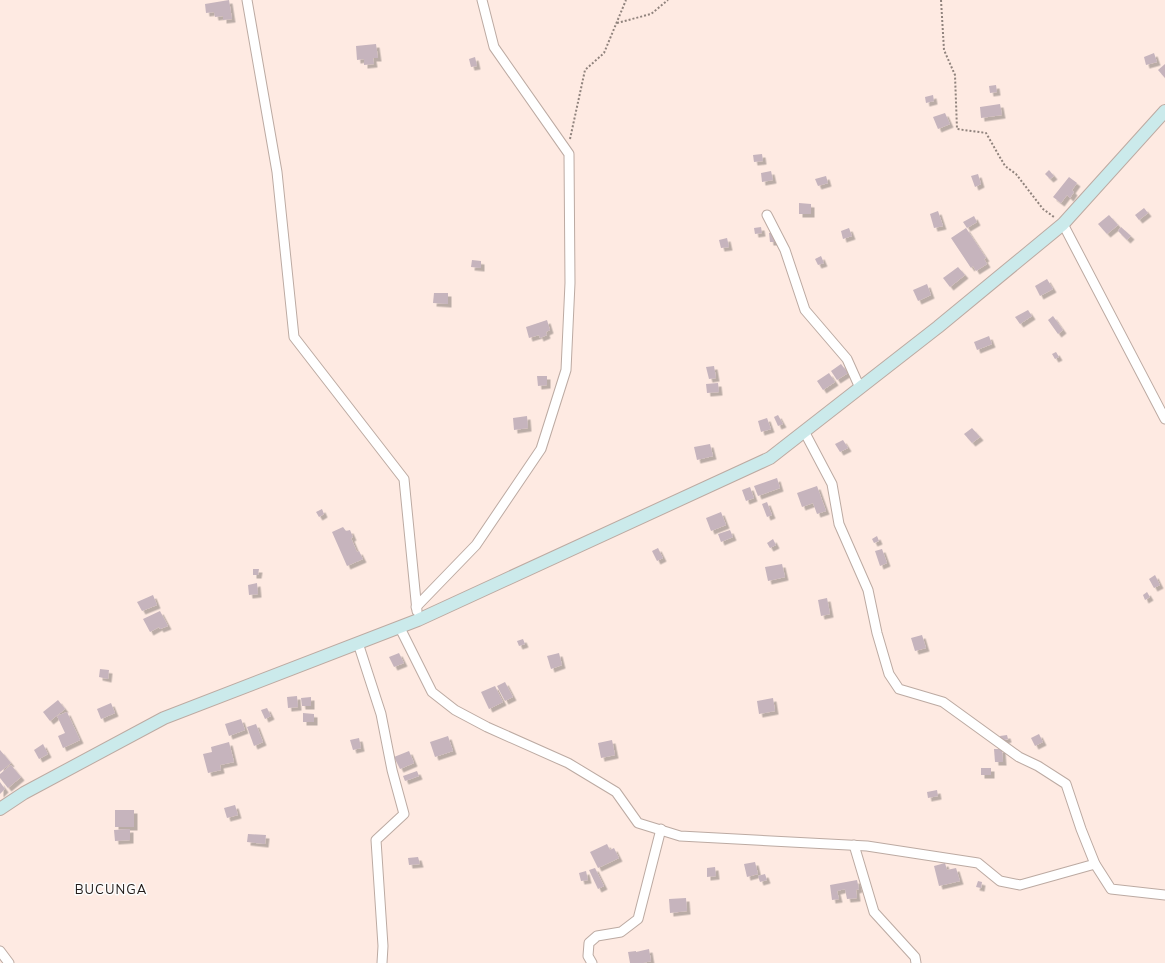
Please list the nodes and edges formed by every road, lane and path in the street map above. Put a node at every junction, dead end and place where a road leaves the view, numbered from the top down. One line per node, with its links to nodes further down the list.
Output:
1 (247, 0): 14 (street)
2 (482, 0): 8 (street)
3 (626, 0): 6 (path)
4 (668, 0): 6 (path)
5 (941, 0): 10 (path)
6 (617, 23): 8 (path)
7 (1165, 111): 10 (street)
8 (567, 152): 14 (street)
9 (767, 215): 11 (street)
10 (1063, 224): 11 (street); 12 (street)
11 (860, 388): 13 (street)
12 (1165, 419)
13 (804, 431): 15 (street); 21 (street)
14 (416, 607): 15 (street)
15 (418, 620): 16 (street)
16 (400, 628): 17 (street); 19 (street)
17 (358, 643): 18 (street); 25 (street)
18 (0, 809)
19 (661, 829): 20 (street); 26 (street)
20 (854, 846): 21 (street); 27 (street)
21 (1096, 864): 22 (street)
22 (1165, 895)
23 (0, 951): 24 (street)
24 (10, 963)
25 (382, 963)
26 (592, 963)
27 (916, 963)

